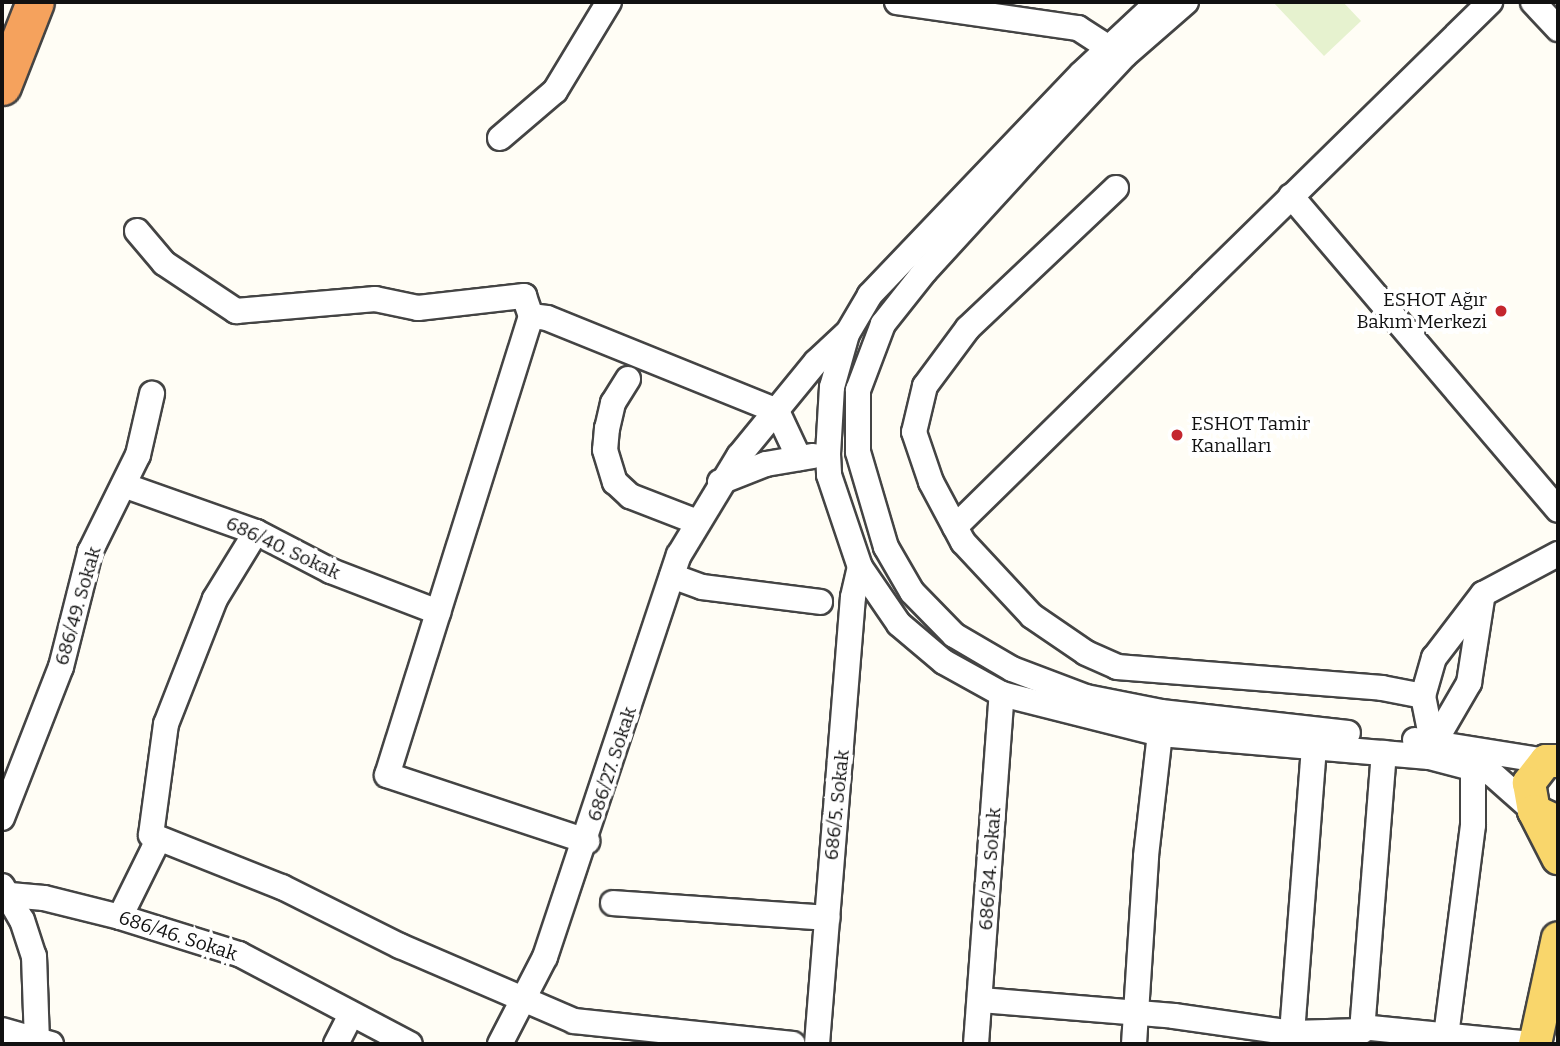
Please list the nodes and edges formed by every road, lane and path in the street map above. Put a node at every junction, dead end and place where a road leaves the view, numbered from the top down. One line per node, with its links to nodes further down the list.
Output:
1 (35, 2): 10 (highway)
2 (609, 2): 11 (street)
3 (897, 2): 9 (street)
4 (1158, 2): 9 (street)
5 (1186, 2): 19 (street)
6 (1490, 2): 13 (street)
7 (1532, 2): 8 (street)
8 (1558, 29)
9 (1109, 48): 16 (street)
10 (2, 86)
11 (500, 138)
12 (1116, 188): 30 (street)
13 (1292, 196): 28 (street); 30 (street)
14 (137, 231): 15 (street)
15 (531, 316): 22 (street); 37 (street)
16 (847, 334): 18 (street); 20 (street, 686/27. Sokak)
17 (628, 379): 29 (street)
18 (832, 387): 19 (street); 20 (street); 24 (street)
19 (858, 390): 23 (street)
20 (795, 391): 22 (street, 686/27. Sokak)
21 (152, 394): 27 (street, 686/49. Sokak)
22 (776, 411): 25 (street); 26 (street, 686/27. Sokak)
23 (858, 452): 24 (street); 42 (street)
24 (828, 454): 25 (street); 33 (street)
25 (799, 458): 26 (street)
26 (720, 482): 29 (street, 686/27. Sokak)
27 (126, 486): 31 (street, 686/40. Sokak); 47 (street, 686/49. Sokak)
28 (1558, 510)
29 (697, 522): 34 (street, 686/27. Sokak)
30 (955, 527): 39 (street)
31 (256, 531): 37 (street, 686/40. Sokak); 48 (street)
32 (1558, 554): 35 (street)
33 (860, 567): 38 (street); 54 (street, 686/5. Sokak)
34 (672, 576): 36 (street); 49 (street, 686/27. Sokak)
35 (1483, 594): 39 (street); 42 (street)
36 (820, 602)
37 (439, 612): 49 (street)
38 (1002, 694): 40 (street); 57 (street, 686/34. Sokak)
39 (1423, 696): 42 (street)
40 (1160, 734): 41 (street); 58 (street)
41 (1314, 746): 43 (street); 62 (street)
42 (1431, 749): 43 (street); 44 (street); 45 (street)
43 (1384, 753): 60 (street)
44 (1552, 761): 46 (main road)
45 (1473, 768): 46 (street); 65 (street)
46 (1546, 816): 50 (main road)
47 (2, 818)
48 (158, 841): 53 (street); 56 (street)
49 (587, 841): 56 (street, 686/27. Sokak)
50 (1558, 858)
51 (6, 890): 53 (street, 686/46. Sokak); 66 (street)
52 (613, 903): 54 (street)
53 (120, 917): 59 (street, 686/46. Sokak)
54 (827, 918): 71 (street, 686/5. Sokak)
55 (1558, 938): 74 (main road)
56 (527, 998): 69 (street, 686/27. Sokak); 70 (street)
57 (981, 1000): 58 (street); 72 (street, 686/34. Sokak)
58 (1135, 1013): 63 (street); 73 (street)
59 (351, 1015): 67 (street); 68 (street, 686/46. Sokak)
60 (1361, 1027): 62 (street); 65 (street)
61 (2, 1030): 66 (street)
62 (1292, 1033): 63 (street)
63 (1226, 1035)
64 (1558, 1035): 75 (main road)
65 (1446, 1036): 74 (street)
66 (42, 1043)
67 (336, 1044)
68 (410, 1044)
69 (500, 1044)
70 (793, 1044)
71 (817, 1044)
72 (976, 1044)
73 (1134, 1044)
74 (1533, 1044)
75 (1556, 1044)

